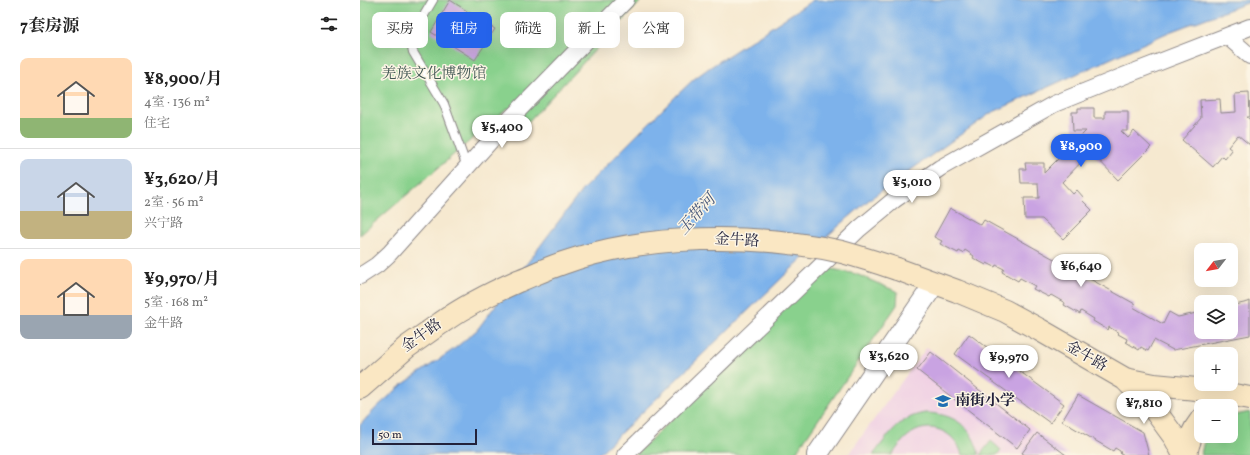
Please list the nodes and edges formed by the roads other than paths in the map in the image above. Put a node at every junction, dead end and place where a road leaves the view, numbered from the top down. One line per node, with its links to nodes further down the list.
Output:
1 (433, 0): 6 (lane)
2 (626, 0): 6 (street)
3 (1250, 27): 4 (street)
4 (1227, 36): 5 (street); 14 (street)
5 (1250, 56)
6 (467, 167): 7 (street)
7 (360, 276)
8 (934, 282): 9 (main road, 金牛路); 10 (main road, 金牛路, bridge); 15 (street)
9 (1125, 379): 11 (main road); 16 (main road)
10 (360, 388)
11 (1250, 398): 12 (main road)
12 (1238, 399)
13 (1194, 429): 16 (main road)
14 (625, 455)
15 (817, 455)
16 (1185, 455)

